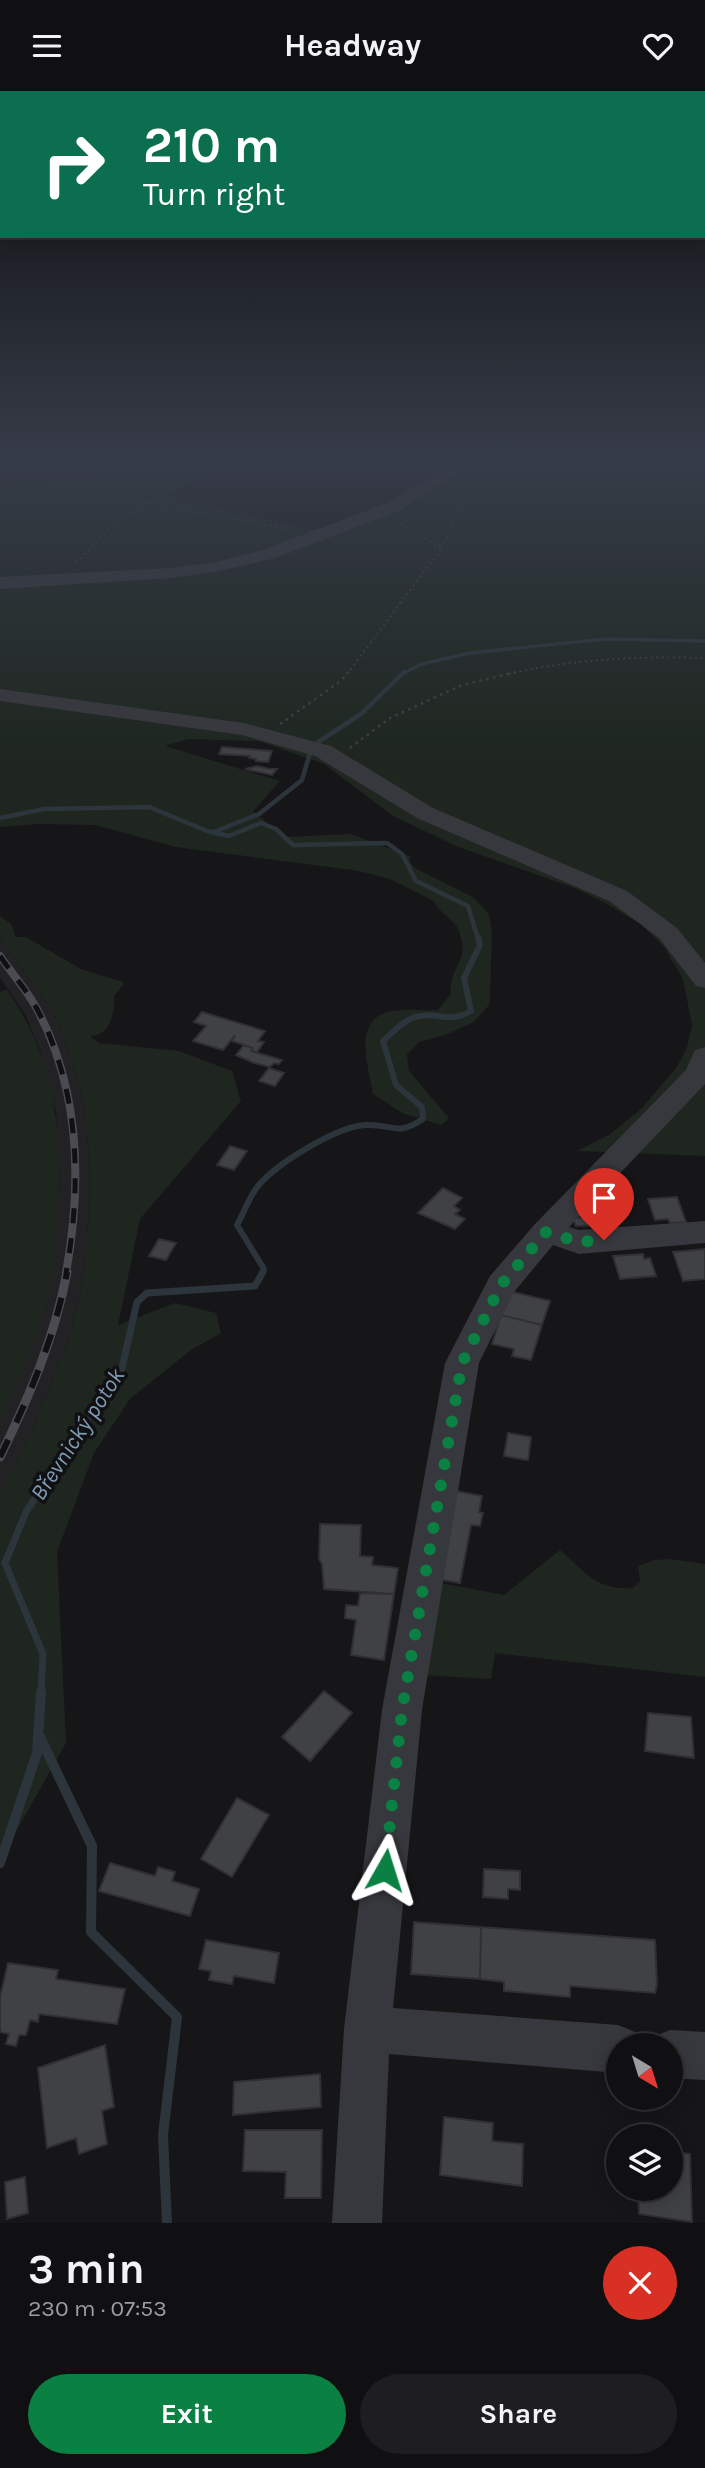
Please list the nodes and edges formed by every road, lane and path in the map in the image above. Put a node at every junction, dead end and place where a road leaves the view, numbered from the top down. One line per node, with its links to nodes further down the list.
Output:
1 (77, 561): 4 (path)
2 (238, 561): 4 (street)
3 (432, 561): 8 (path)
4 (59, 578): 5 (street)
5 (0, 583)
6 (705, 658): 9 (path)
7 (0, 695): 8 (street)
8 (268, 734): 9 (street)
9 (321, 752): 10 (street)
10 (705, 980)
11 (705, 1056): 12 (street)
12 (546, 1232): 13 (street); 14 (street)
13 (705, 1232)
14 (367, 2029): 15 (street); 18 (street)
15 (606, 2048)
16 (683, 2055): 17 (street)
17 (705, 2056)
18 (357, 2223)

